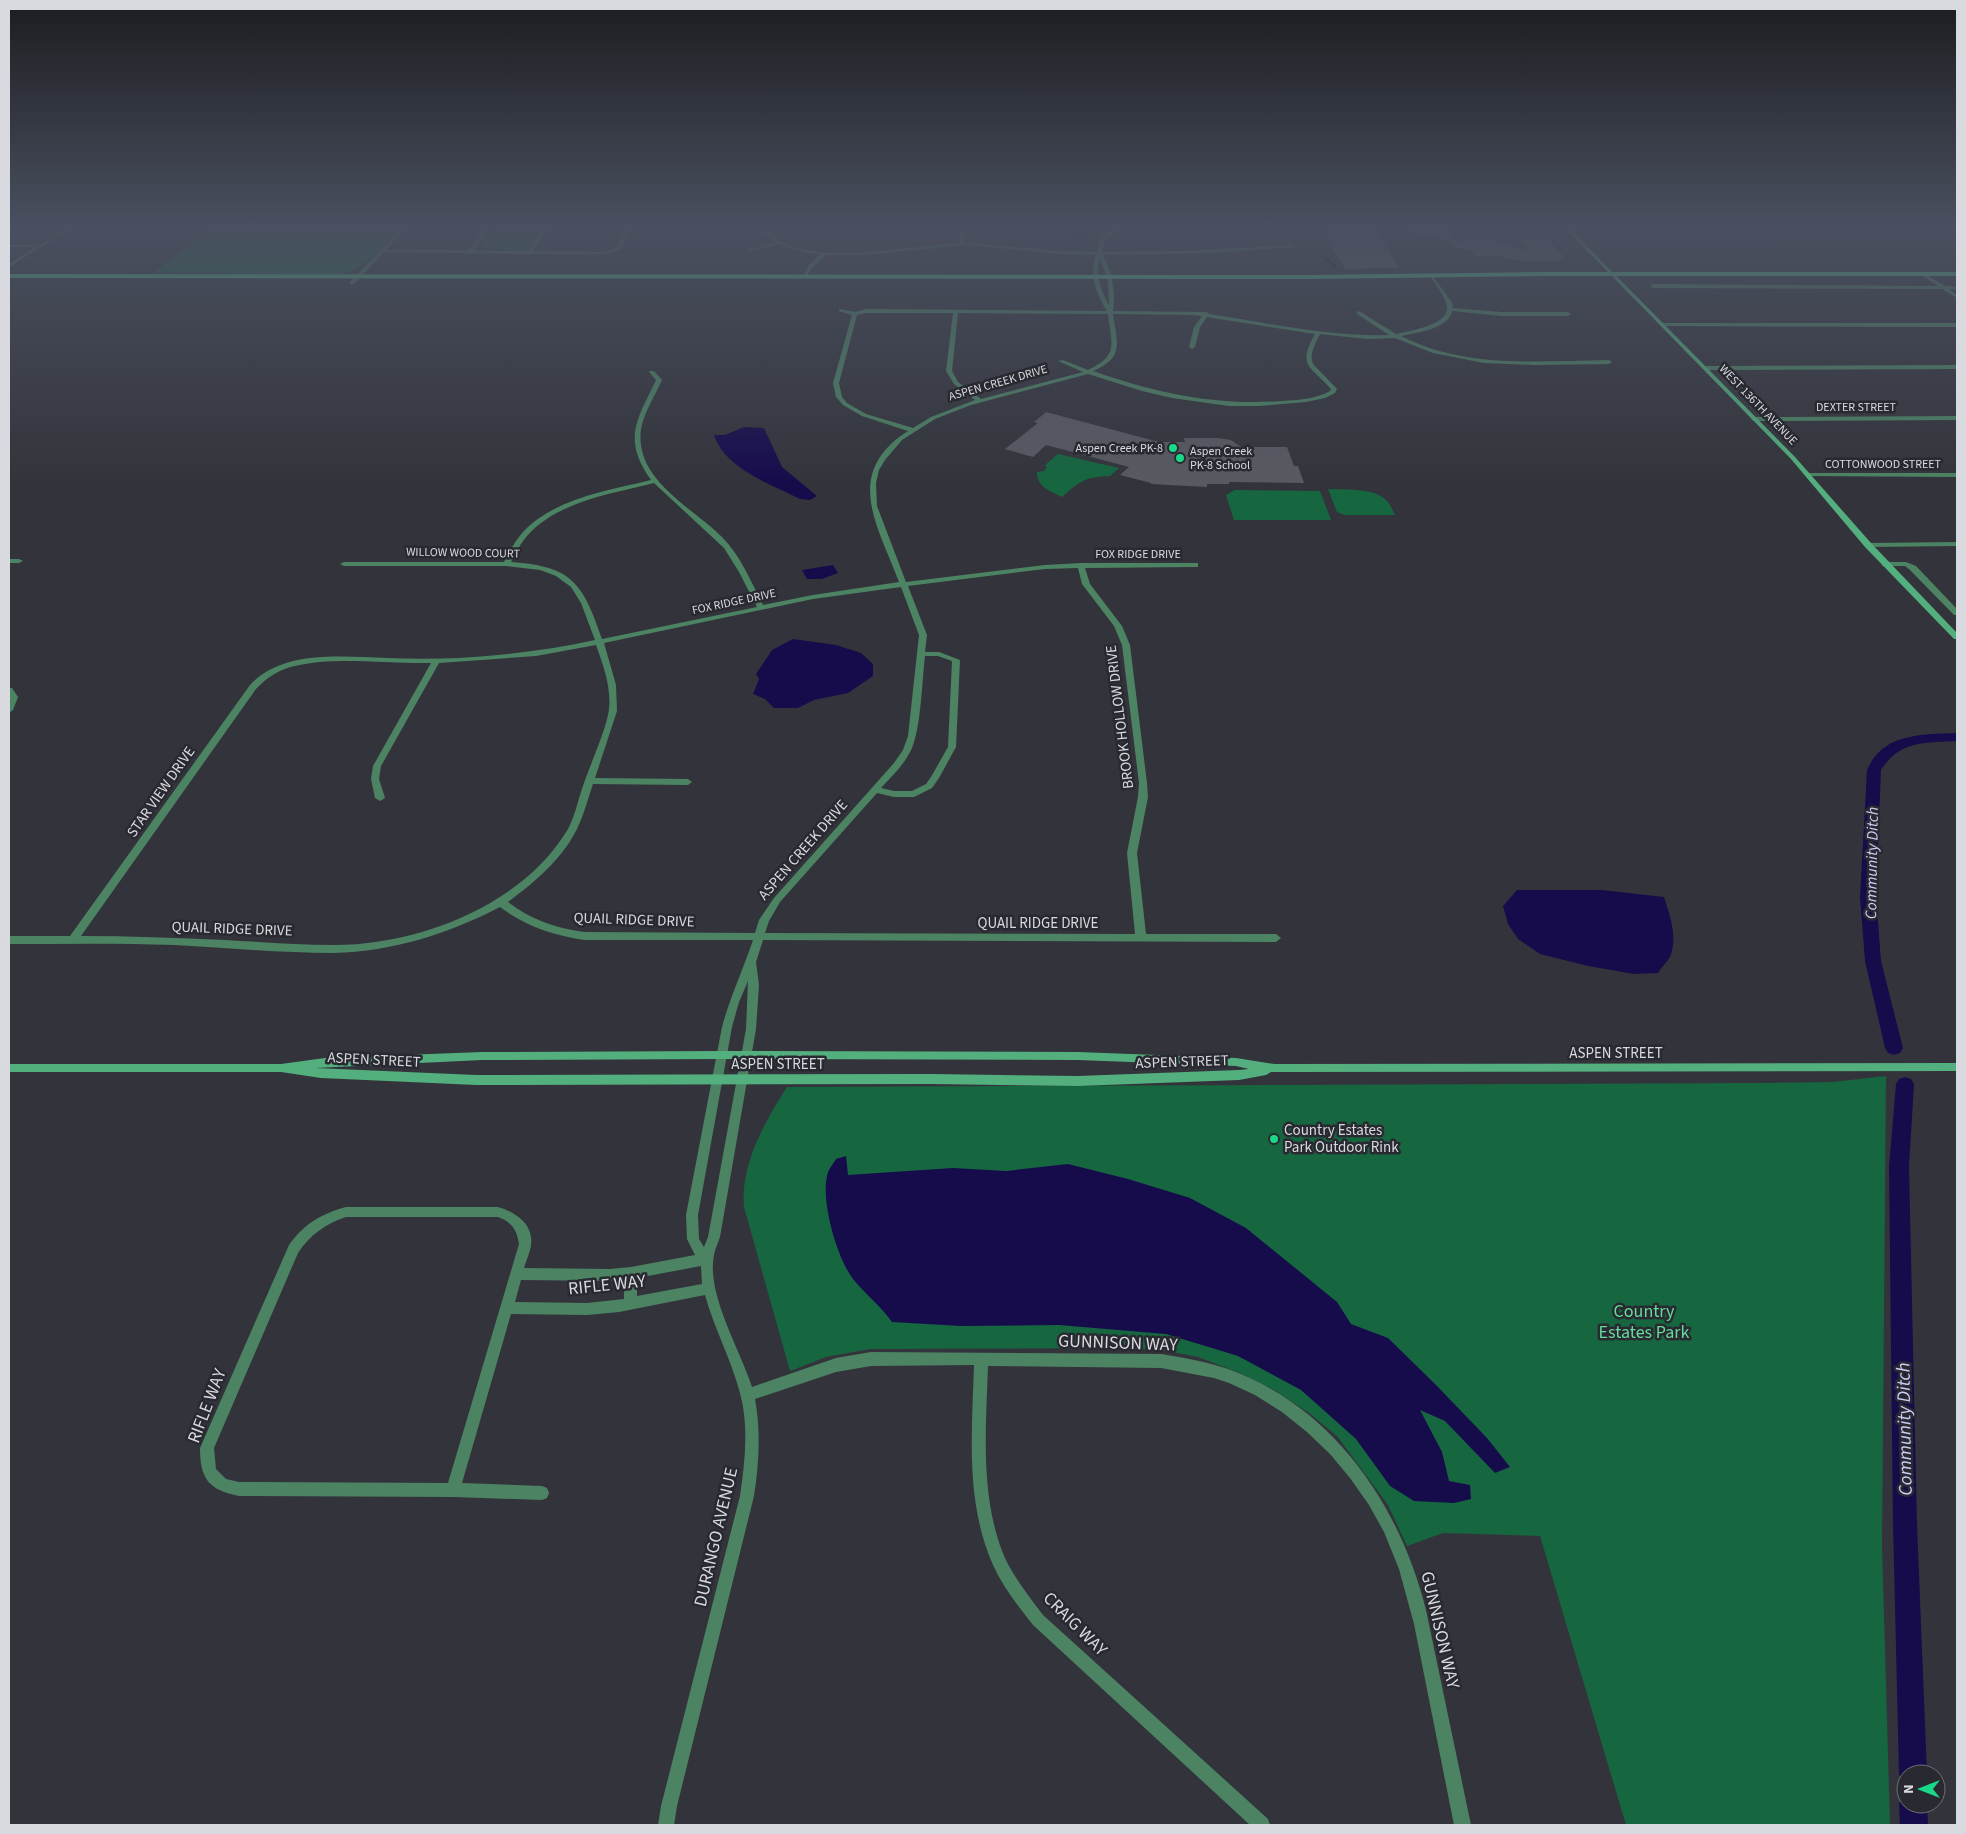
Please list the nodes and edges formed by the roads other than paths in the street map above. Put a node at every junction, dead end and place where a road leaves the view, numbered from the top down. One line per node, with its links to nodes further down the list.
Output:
1 (847, 312): 10 (street)
2 (864, 312): 10 (street)
3 (919, 312): 4 (street)
4 (956, 312): 5 (street); 24 (street)
5 (1110, 312): 11 (street); 23 (street, ASPEN CREEK DRIVE)
6 (1450, 312): 16 (street)
7 (1477, 312): 12 (street)
8 (1651, 312): 13 (street, WEST 136TH AVENUE)
9 (1359, 313): 16 (street)
10 (855, 314): 27 (street)
11 (1207, 314): 15 (street); 17 (street)
12 (1568, 314)
13 (1664, 325): 14 (street); 21 (street, WEST 136TH AVENUE)
14 (1957, 325)
15 (1319, 332): 16 (street); 23 (street)
16 (1395, 336): 19 (street)
17 (1192, 347)
18 (1060, 361): 23 (street)
19 (1609, 362)
20 (1957, 367): 21 (street)
21 (1706, 368): 26 (street, WEST 136TH AVENUE)
22 (652, 372): 30 (street)
23 (1087, 372): 24 (street, ASPEN CREEK DRIVE)
24 (980, 401): 27 (street, ASPEN CREEK DRIVE)
25 (1957, 418): 26 (street, DEXTER STREET)
26 (1754, 419): 28 (street, WEST 136TH AVENUE)
27 (912, 430): 40 (street, ASPEN CREEK DRIVE)
28 (1808, 475): 29 (street, COTTONWOOD STREET); 32 (street, WEST 136TH AVENUE)
29 (1957, 475)
30 (655, 481): 36 (street); 41 (street)
31 (1957, 544): 32 (street)
32 (1868, 545): 37 (street, WEST 136TH AVENUE)
33 (9, 561): 34 (street)
34 (19, 561)
35 (344, 564): 36 (street, WILLOW WOOD COURT)
36 (506, 564): 44 (street, WILLOW WOOD COURT)
37 (1885, 564): 42 (street); 43 (street, WEST 136TH AVENUE)
38 (1081, 565): 39 (street, FOX RIDGE DRIVE); 40 (street, FOX RIDGE DRIVE); 57 (street, BROOK HOLLOW DRIVE)
39 (1195, 565)
40 (904, 584): 41 (street, FOX RIDGE DRIVE); 45 (street, ASPEN CREEK DRIVE)
41 (761, 608): 44 (street, FOX RIDGE DRIVE)
42 (1957, 613)
43 (1957, 637)
44 (598, 643): 47 (street, FOX RIDGE DRIVE); 51 (street, WILLOW WOOD COURT)
45 (922, 654): 53 (street, ASPEN CREEK DRIVE); 53 (street)
46 (270, 661): 48 (street)
47 (436, 662): 48 (street, FOX RIDGE DRIVE); 54 (street)
48 (279, 668): 60 (street, STAR VIEW DRIVE)
49 (9, 690): 50 (street)
50 (9, 710)
51 (590, 781): 52 (street); 55 (street, WILLOW WOOD COURT)
52 (688, 782)
53 (876, 790): 56 (street, ASPEN CREEK DRIVE)
54 (380, 798)
55 (501, 902): 56 (street, QUAIL RIDGE DRIVE); 60 (street, QUAIL RIDGE DRIVE)
56 (758, 938): 57 (street, QUAIL RIDGE DRIVE); 61 (street, ASPEN CREEK DRIVE)
57 (1140, 938): 58 (street, QUAIL RIDGE DRIVE)
58 (1276, 938)
59 (9, 940): 60 (street, QUAIL RIDGE DRIVE)
60 (73, 940)
61 (751, 962): 62 (street, ASPEN CREEK DRIVE); 63 (street, ASPEN CREEK DRIVE)
62 (722, 1055): 63 (street, ASPEN STREET); 66 (street, ASPEN STREET); 68 (street)
63 (746, 1056): 67 (street, ASPEN STREET); 69 (street, DURANGO AVENUE)
64 (1957, 1067): 67 (street, ASPEN STREET)
65 (9, 1068): 66 (street, ASPEN STREET)
66 (281, 1068): 68 (street, ASPEN STREET)
67 (1274, 1068): 69 (street, ASPEN STREET)
68 (718, 1079): 69 (street, ASPEN STREET); 70 (street)
69 (741, 1079): 70 (street, DURANGO AVENUE)
70 (707, 1259): 72 (street, RIFLE WAY); 73 (street, DURANGO AVENUE)
71 (517, 1274): 72 (street, RIFLE WAY); 75 (street, RIFLE WAY); 78 (street, RIFLE WAY)
72 (631, 1274): 74 (street)
73 (710, 1288): 74 (street, RIFLE WAY); 77 (street, DURANGO AVENUE)
74 (630, 1304): 75 (street, RIFLE WAY)
75 (507, 1308): 78 (street, RIFLE WAY)
76 (981, 1359): 77 (street, GUNNISON WAY); 81 (street, CRAIG WAY); 82 (street, GUNNISON WAY)
77 (747, 1395): 80 (street, DURANGO AVENUE)
78 (454, 1490): 79 (street)
79 (542, 1493)
80 (666, 1825)
81 (1262, 1825)
82 (1463, 1825)

